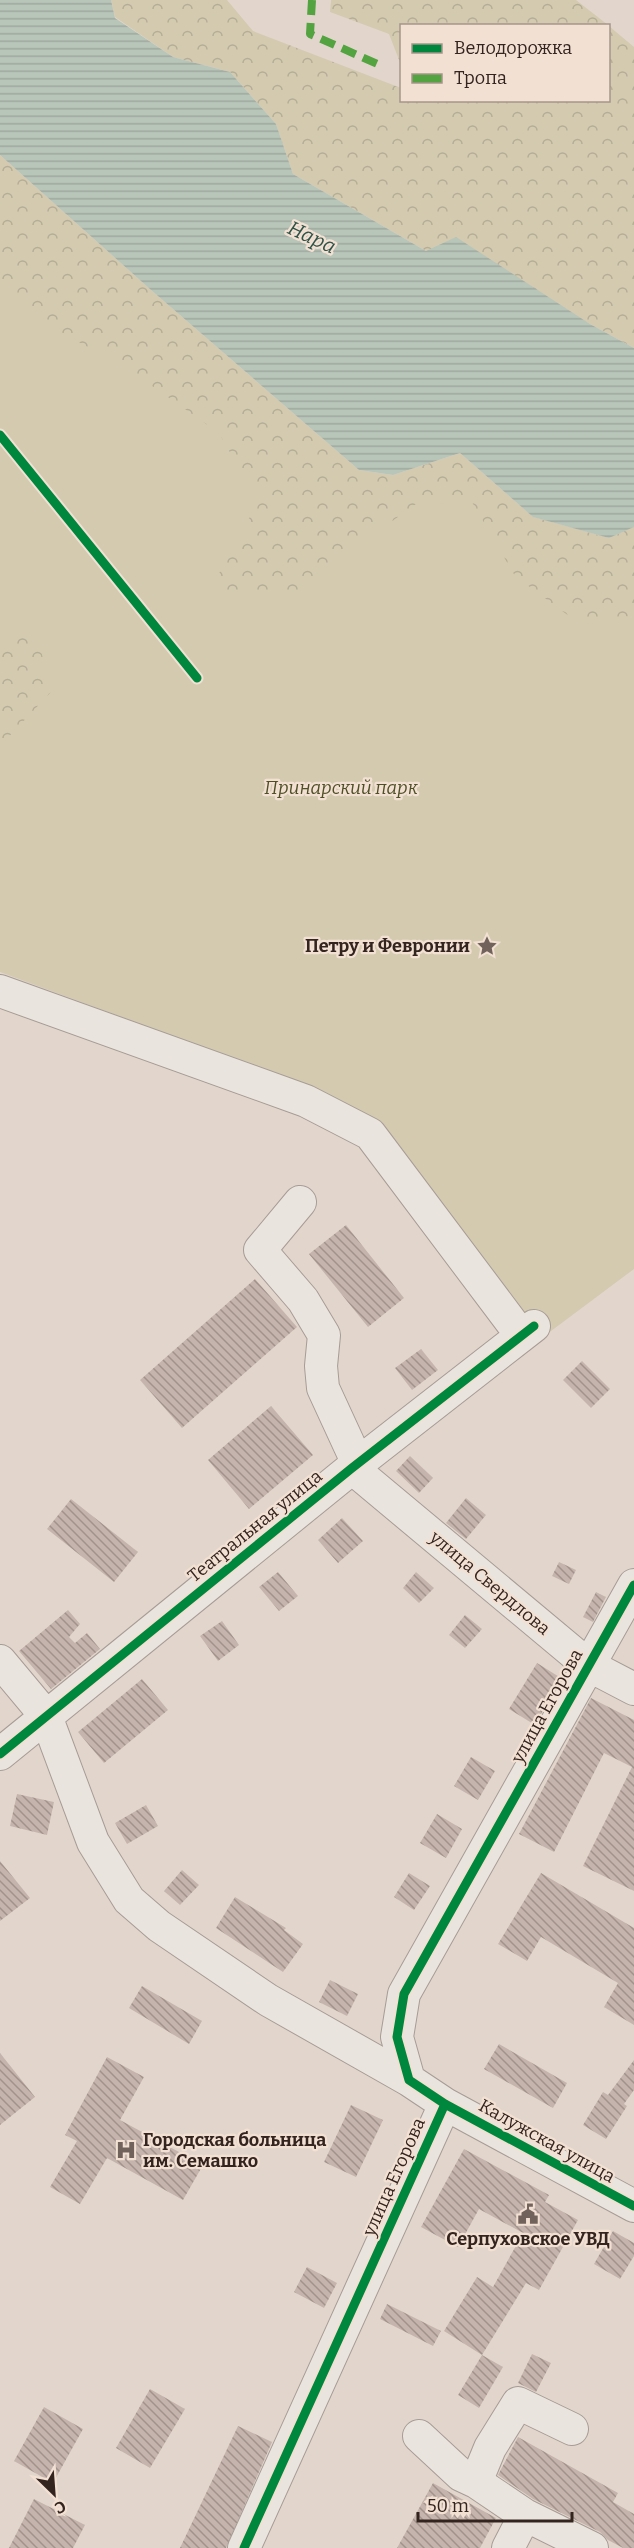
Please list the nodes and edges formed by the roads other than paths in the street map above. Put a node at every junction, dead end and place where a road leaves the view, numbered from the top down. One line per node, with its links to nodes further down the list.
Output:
1 (0, 991): 3 (street, Театральная улица)
2 (300, 1202): 3 (street)
3 (355, 1466): 6 (street, улица Свердлова); 8 (street, Театральная улица)
4 (634, 1585): 6 (street, улица Егорова)
5 (0, 1661): 8 (street)
6 (588, 1665): 7 (street, улица Свердлова); 10 (street, улица Егорова)
7 (634, 1689)
8 (46, 1716): 9 (street, Театральная улица); 10 (street)
9 (0, 1754)
10 (409, 2080): 11 (street, улица Егорова)
11 (445, 2104): 12 (street, Калужская улица); 17 (street, улица Егорова)
12 (634, 2206)
13 (572, 2429): 15 (street)
14 (419, 2436): 15 (street)
15 (476, 2482): 16 (street)
16 (525, 2515): 18 (street); 19 (street)
17 (244, 2548)
18 (508, 2548)
19 (592, 2548)

